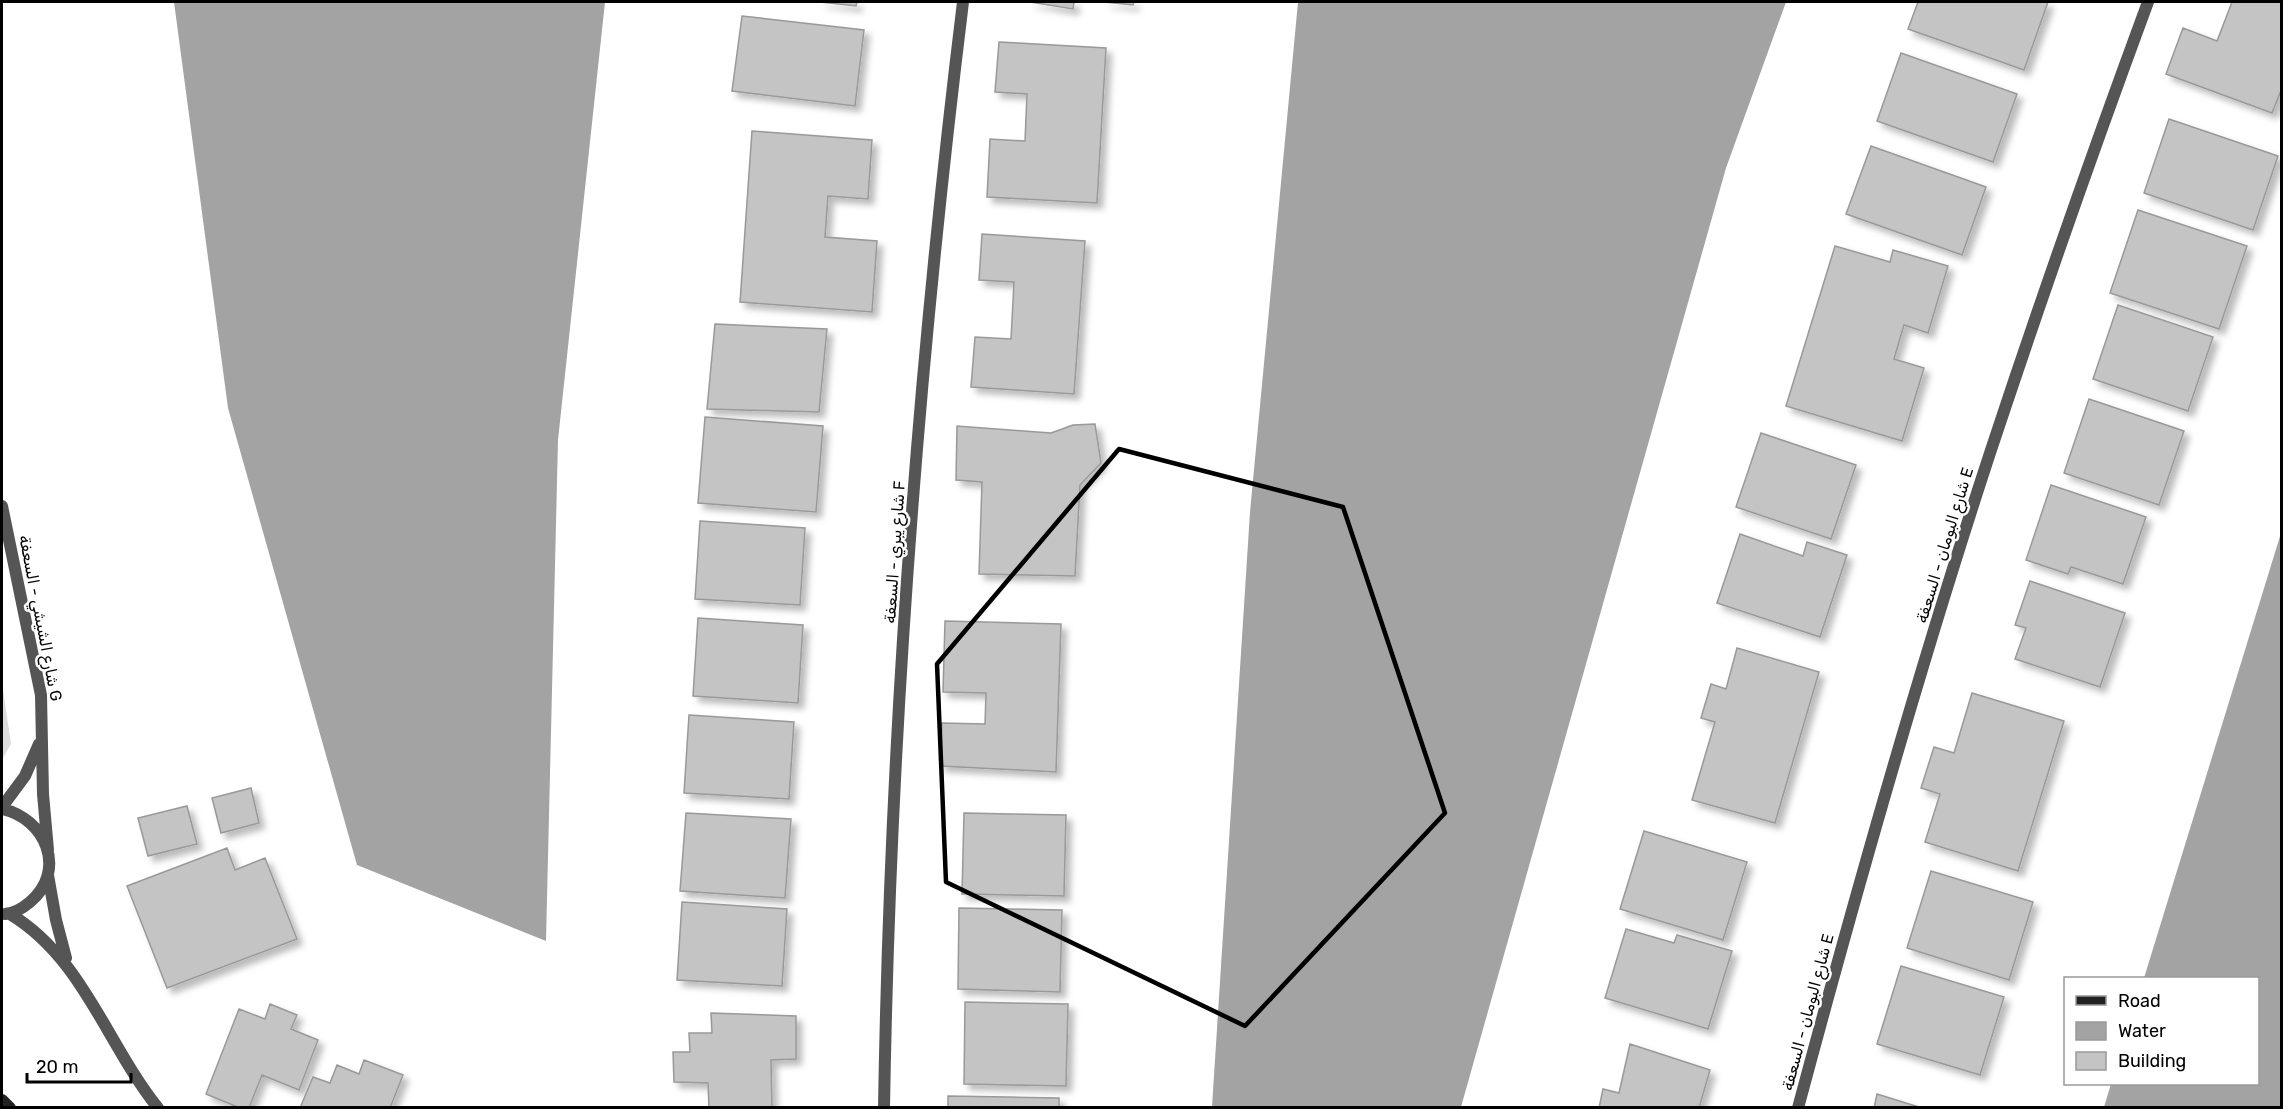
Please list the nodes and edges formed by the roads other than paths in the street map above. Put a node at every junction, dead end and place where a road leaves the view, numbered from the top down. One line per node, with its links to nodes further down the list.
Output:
1 (963, 2): 13 (street, شارع يبري - السعفة F)
2 (2148, 2): 14 (street, شارع البومان - السعفة E)
3 (2, 506): 4 (street, شارع الشيشي - السعفة G)
4 (42, 737): 5 (street, شارع الشيشي - السعفة G); 6 (street, شارع الشيشي - السعفة G)
5 (2, 808): 6 (street)
6 (48, 850): 7 (street, شارع الشيشي - السعفة G)
7 (48, 872): 8 (street); 9 (street, شارع الشيشي - السعفة G)
8 (6, 914): 9 (street)
9 (69, 968): 12 (street)
10 (2, 1100): 11 (main road)
11 (10, 1107)
12 (158, 1107)
13 (884, 1107)
14 (1798, 1107)

